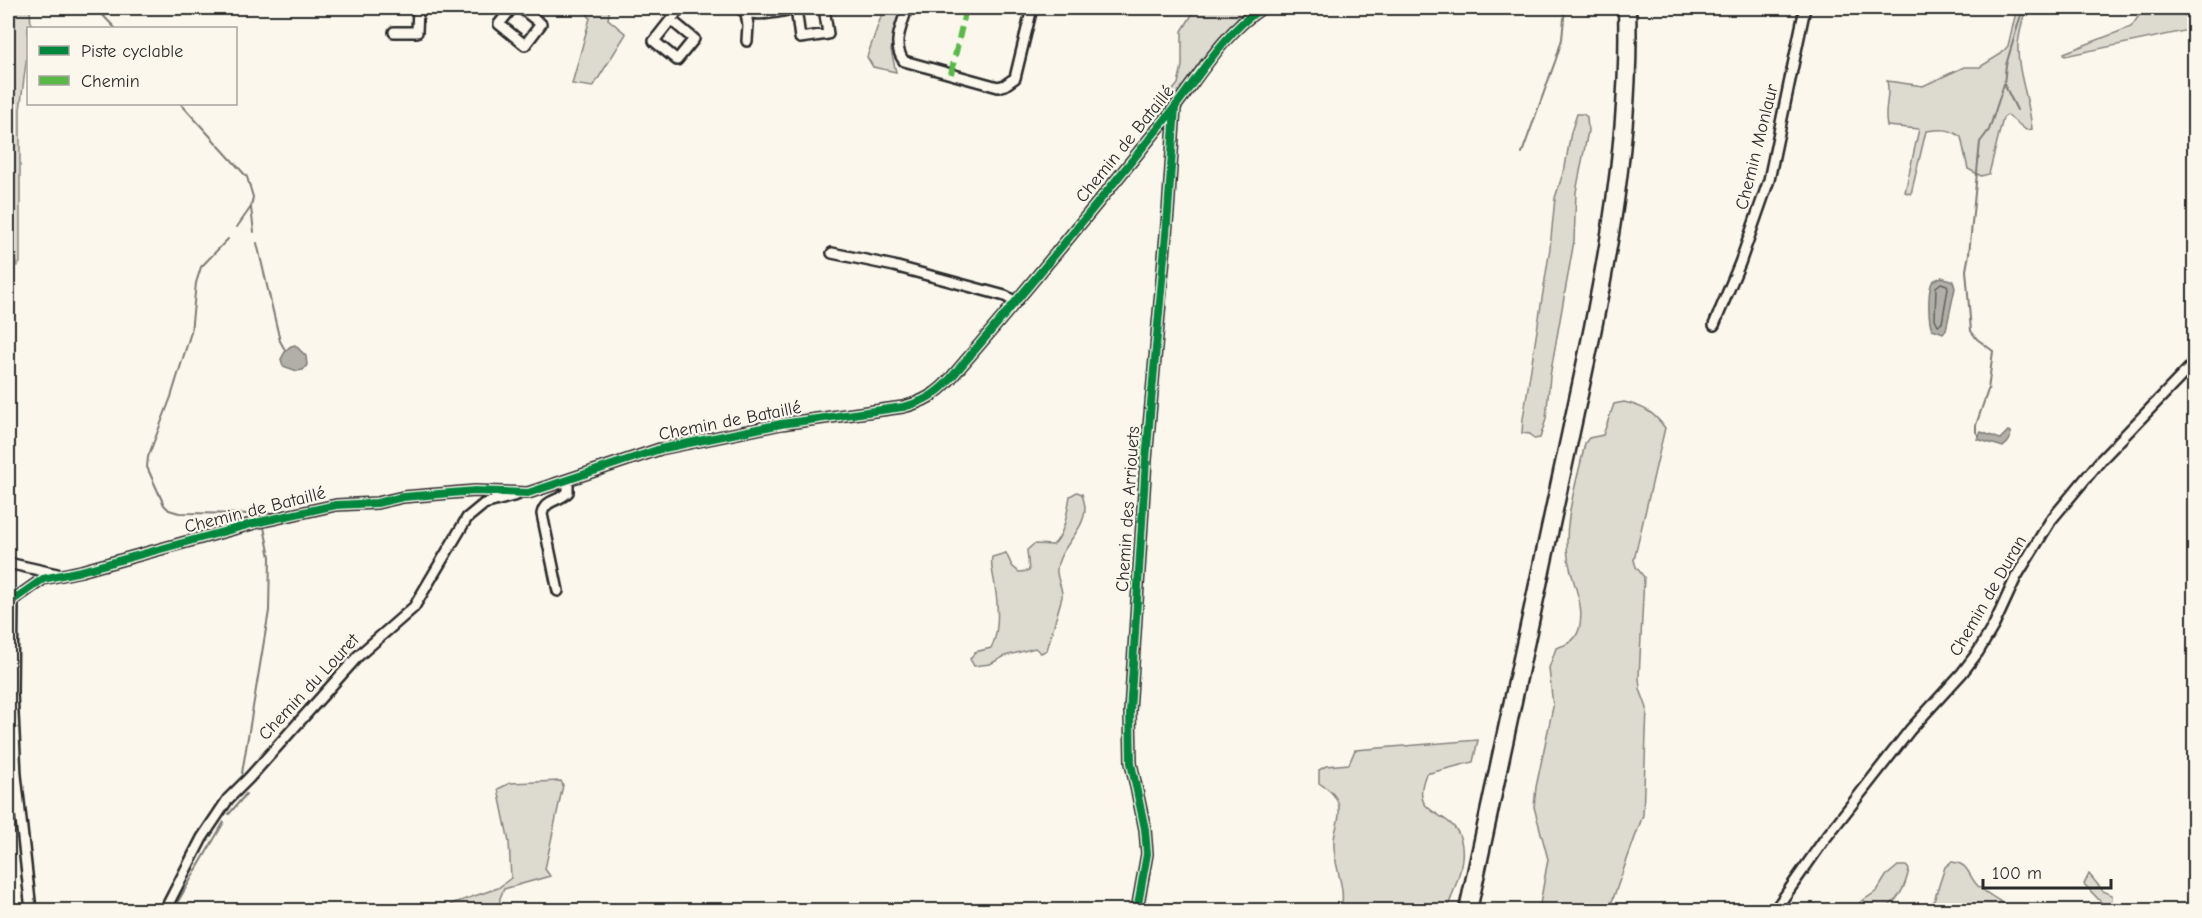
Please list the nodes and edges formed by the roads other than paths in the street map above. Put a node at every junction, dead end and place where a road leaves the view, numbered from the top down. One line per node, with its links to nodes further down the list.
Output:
1 (418, 8): 15 (street)
2 (512, 8): 3 (street)
3 (521, 8)
4 (680, 8): 14 (street)
5 (796, 8): 6 (street); 7 (street); 13 (street)
6 (802, 8)
7 (824, 8)
8 (908, 8): 9 (street)
9 (1032, 8)
10 (1262, 8): 17 (street, Chemin de Bataillé)
11 (1627, 8): 31 (highway)
12 (1805, 8): 20 (street, Chemin Monlaur)
13 (742, 10): 16 (street)
14 (671, 20): 14 (street)
15 (394, 32)
16 (747, 41)
17 (1175, 108): 19 (street, Chemin de Bataillé); 30 (street, Chemin des Arriouets)
18 (832, 254): 19 (street)
19 (1016, 302): 23 (street, Chemin de Bataillé)
20 (1714, 325)
21 (2194, 363): 32 (street, Chemin de Duran)
22 (568, 482): 26 (street)
23 (528, 493): 25 (street, Chemin de Bataillé); 29 (street, Chemin du Louret)
24 (8, 563): 25 (street, Chemin de Bataillé)
25 (60, 574): 27 (street, Chemin de Bataillé)
26 (558, 591)
27 (10, 600): 28 (street)
28 (31, 910)
29 (165, 910)
30 (1137, 910)
31 (1468, 910)
32 (1775, 910)

